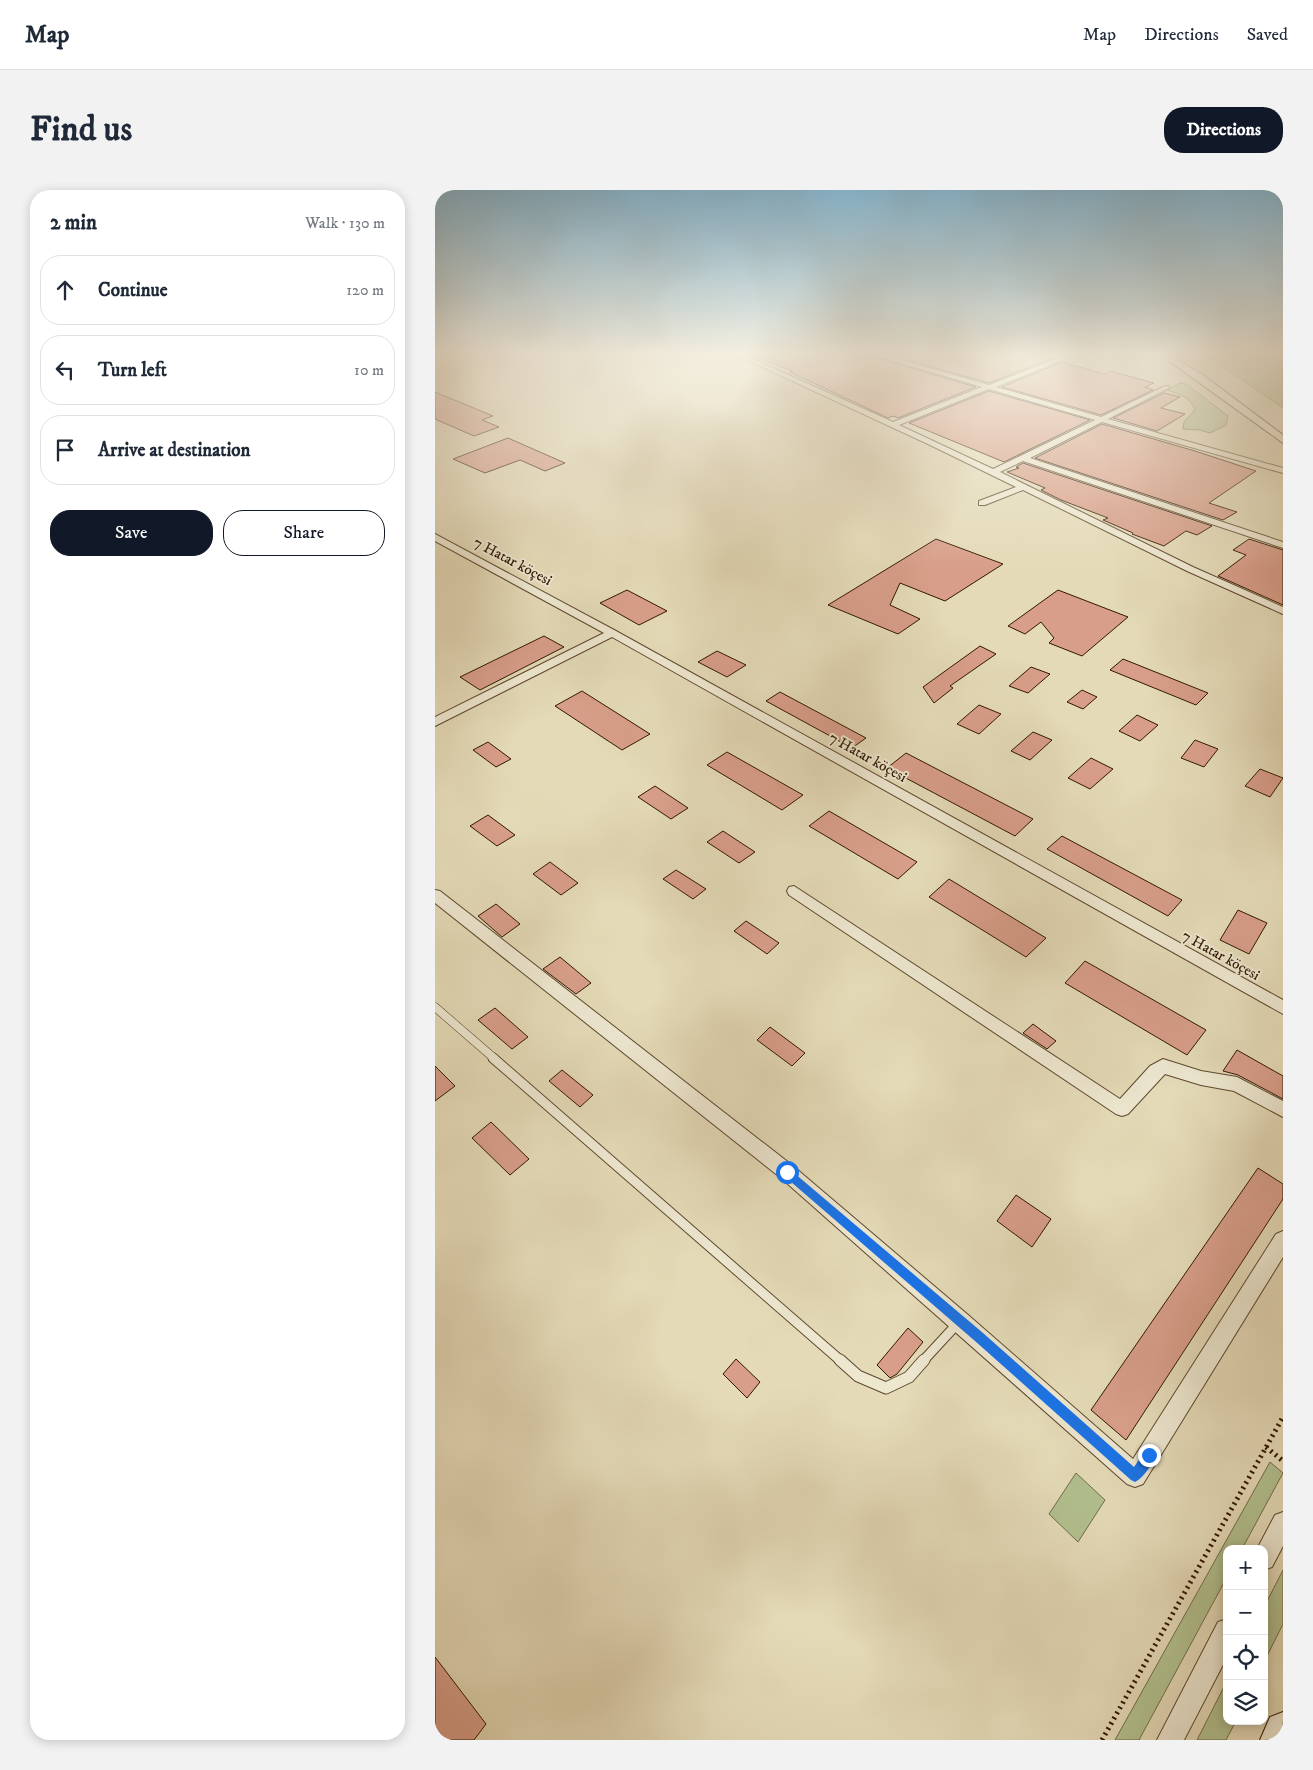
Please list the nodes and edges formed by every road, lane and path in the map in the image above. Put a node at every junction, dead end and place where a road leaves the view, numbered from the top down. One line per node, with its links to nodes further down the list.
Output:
1 (891, 425): 8 (street)
2 (1091, 425): 6 (street)
3 (1121, 425): 7 (street)
4 (1264, 425): 5 (main road)
5 (1283, 440)
6 (1023, 458): 8 (street); 12 (street)
7 (1283, 471)
8 (992, 473): 9 (street)
9 (1022, 488): 10 (street); 13 (street)
10 (981, 503)
11 (435, 537): 14 (street, 7 Hatar köçesi)
12 (1283, 545)
13 (1283, 611)
14 (612, 633): 15 (street); 19 (street, 7 Hatar köçesi)
15 (435, 722)
16 (794, 892): 20 (street)
17 (435, 895): 22 (street)
18 (435, 1007): 22 (lane)
19 (1283, 1008)
20 (1283, 1110)
21 (1283, 1240): 22 (street)
22 (960, 1321)
23 (1283, 1418): 24 (path)
24 (1266, 1447): 25 (path); 30 (path)
25 (1283, 1461)
26 (1283, 1523): 27 (street)
27 (1268, 1551)
28 (1225, 1635): 31 (street)
29 (1283, 1730): 32 (main road)
30 (1102, 1740)
31 (1170, 1740)
32 (1278, 1740)

